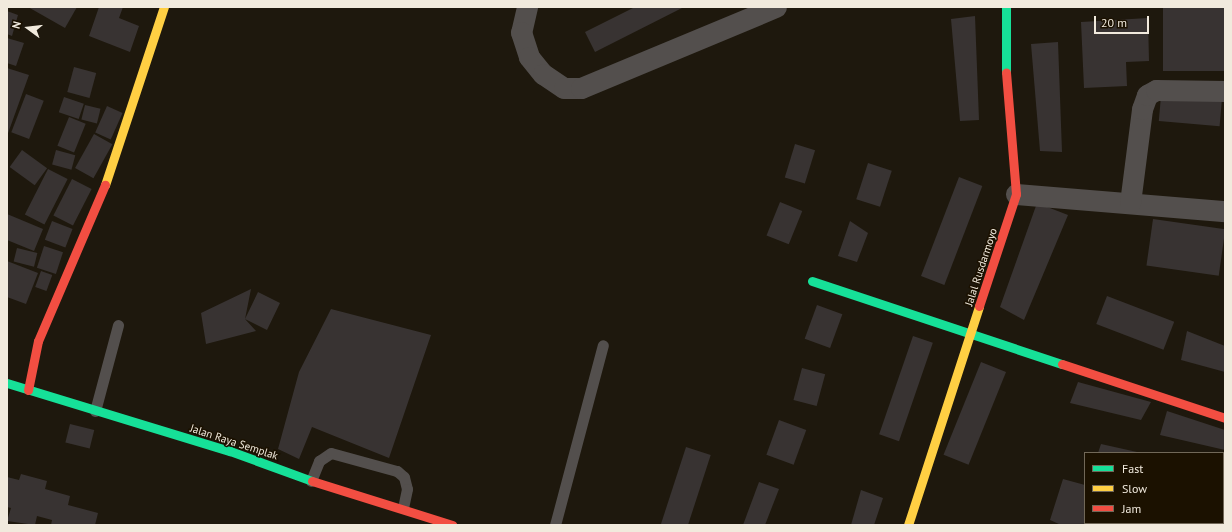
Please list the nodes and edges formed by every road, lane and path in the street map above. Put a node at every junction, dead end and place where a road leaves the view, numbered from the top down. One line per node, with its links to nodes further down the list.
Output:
1 (164, 7): 14 (street)
2 (527, 7): 3 (street)
3 (776, 7)
4 (1006, 7): 6 (street, Jalal Rusdarmoyo)
5 (1225, 91): 7 (street)
6 (1016, 194): 7 (street); 11 (street, Jalal Rusdarmoyo)
7 (1130, 203): 8 (street)
8 (1225, 211)
9 (812, 281): 11 (street)
10 (118, 325): 15 (lane)
11 (971, 334): 16 (street); 21 (street, Jalal Rusdarmoyo)
12 (603, 345): 20 (lane)
13 (7, 383): 14 (street, Jalan Raya Semplak)
14 (28, 390): 15 (street, Jalan Raya Semplak)
15 (95, 411): 17 (street, Jalan Raya Semplak)
16 (1225, 418)
17 (311, 481): 18 (street, Jalan Raya Semplak); 18 (lane)
18 (403, 508): 19 (street, Jalan Raya Semplak)
19 (452, 525)
20 (555, 525)
21 (908, 525)

